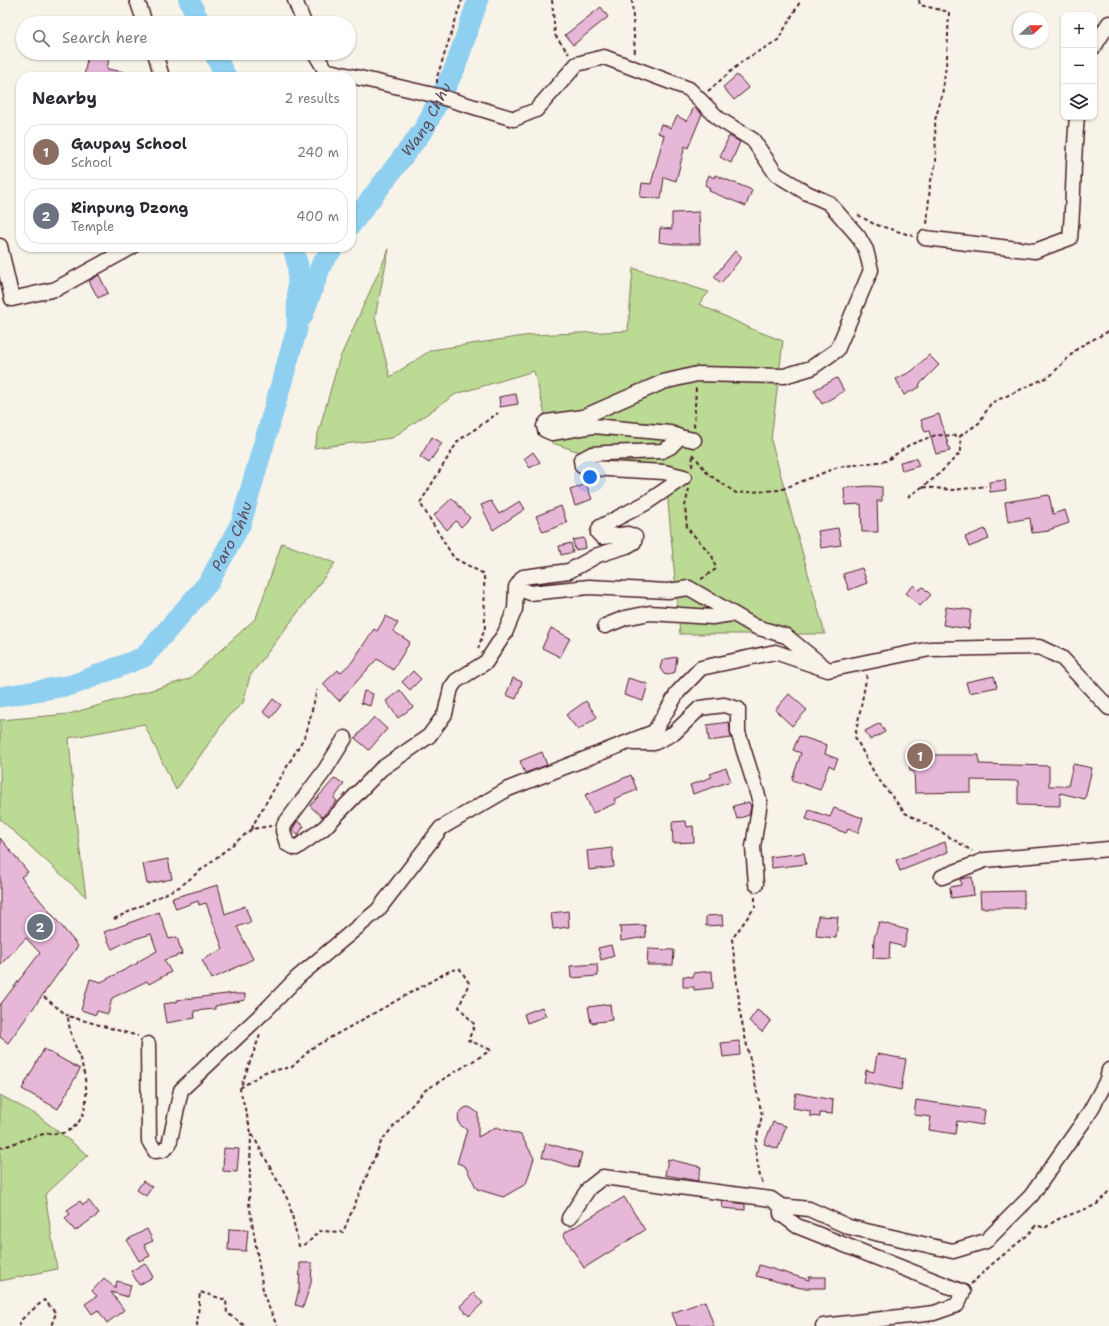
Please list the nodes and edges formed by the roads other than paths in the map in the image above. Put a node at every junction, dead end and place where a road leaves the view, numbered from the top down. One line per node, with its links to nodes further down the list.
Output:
1 (137, 0): 3 (street)
2 (295, 0): 4 (street)
3 (142, 16)
4 (301, 16)
5 (1109, 23): 6 (street)
6 (1097, 42)
7 (157, 60): 9 (street)
8 (319, 60): 10 (street)
9 (161, 72)
10 (334, 72)
11 (356, 77): 16 (street)
12 (1077, 120): 13 (street)
13 (925, 238)
14 (0, 246): 15 (street)
15 (123, 252)
16 (680, 437): 17 (street); 18 (street)
17 (694, 440)
18 (516, 587): 19 (street); 23 (street)
19 (732, 614): 20 (street); 21 (street)
20 (605, 626)
21 (828, 670): 22 (street); 24 (street)
22 (1109, 708)
23 (345, 738)
24 (619, 744): 27 (street); 28 (street)
25 (1109, 849): 26 (street)
26 (942, 877)
27 (756, 884)
28 (148, 1044)
29 (1109, 1070): 30 (street)
30 (776, 1203): 31 (street); 32 (street)
31 (569, 1218)
32 (823, 1326)

